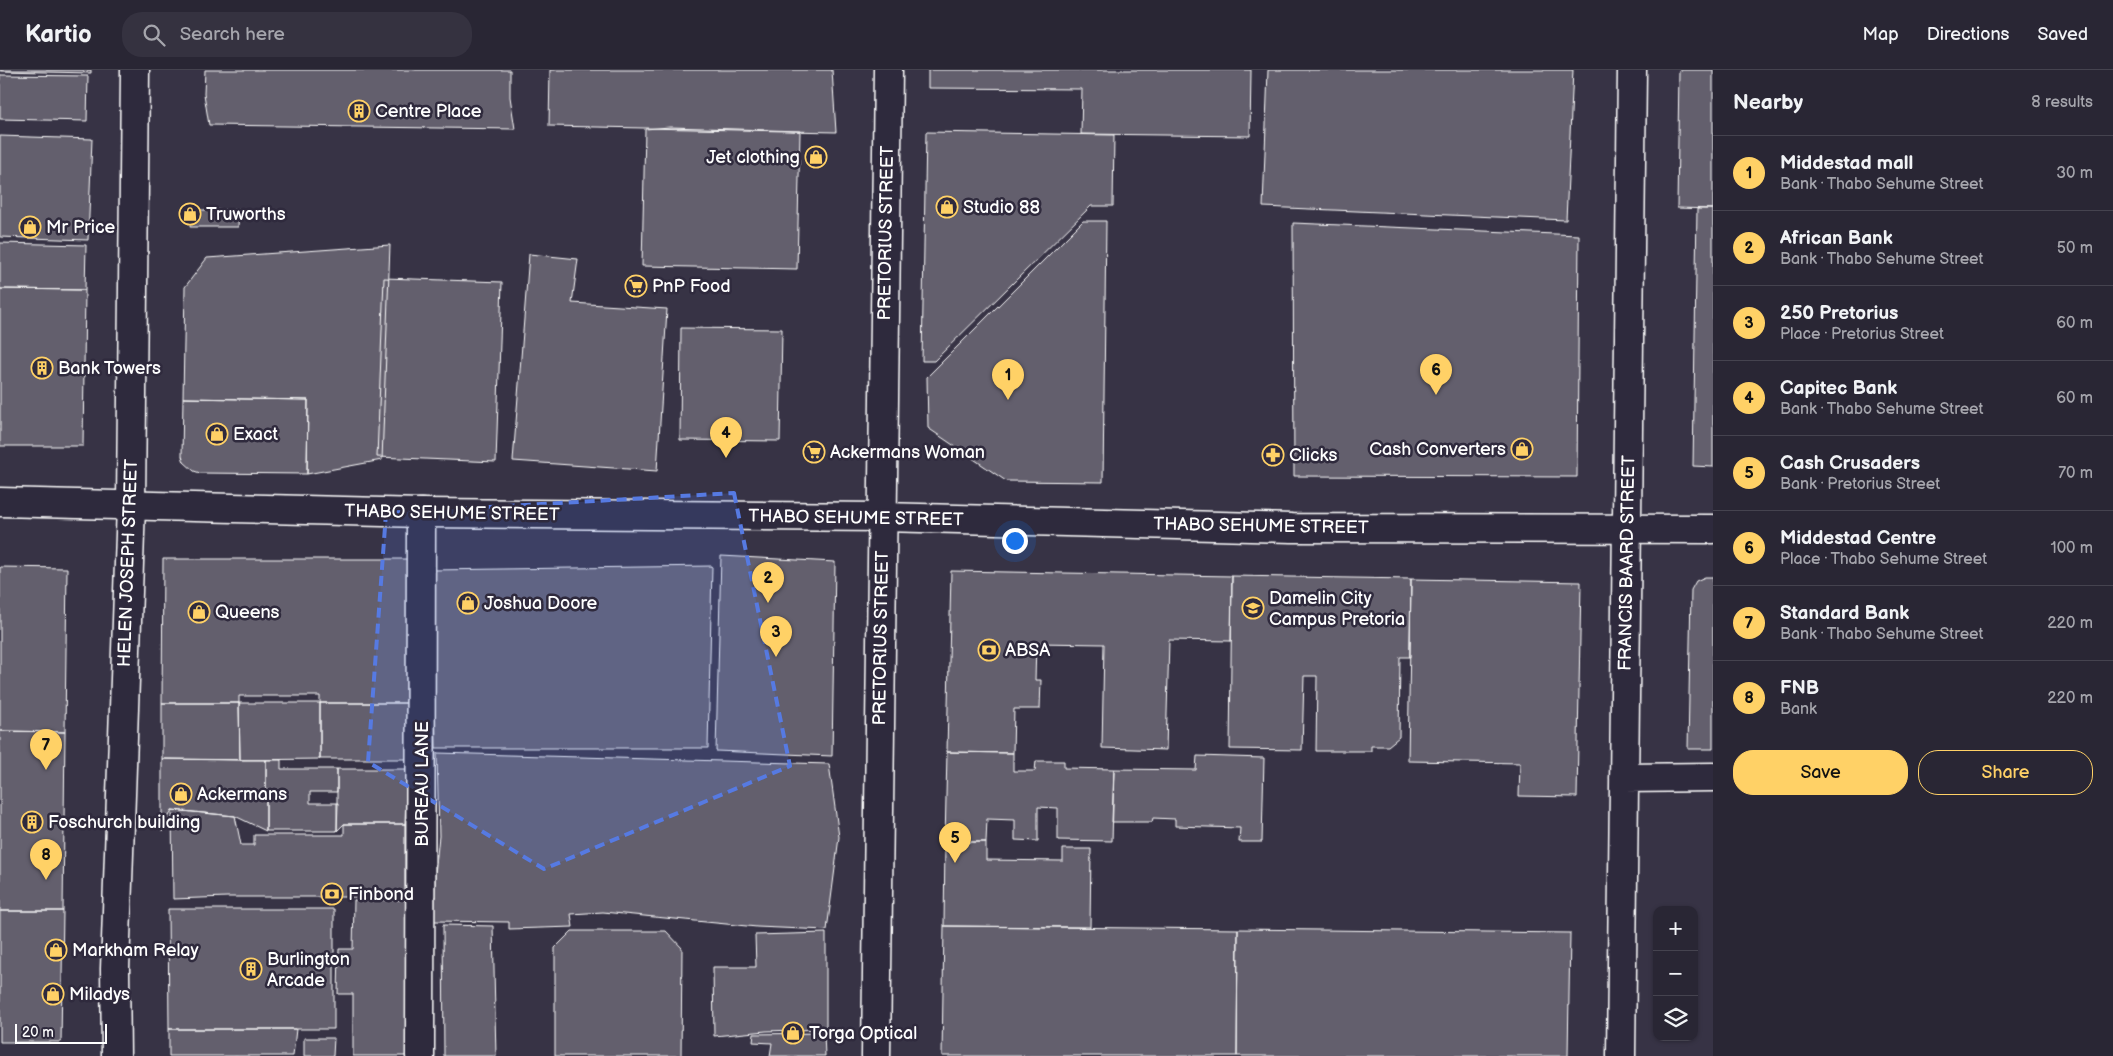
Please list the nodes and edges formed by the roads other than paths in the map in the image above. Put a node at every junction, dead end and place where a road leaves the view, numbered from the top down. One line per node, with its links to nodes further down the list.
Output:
1 (135, 70): 5 (street, HELEN JOSEPH STREET)
2 (888, 70): 7 (street, PRETORIUS STREET)
3 (1632, 70): 8 (street, FRANCIS BAARD STREET)
4 (0, 502): 5 (street, THABO SEHUME STREET)
5 (131, 505): 6 (street, THABO SEHUME STREET); 12 (street, HELEN JOSEPH STREET)
6 (422, 513): 7 (street, THABO SEHUME STREET); 13 (street, BUREAU LANE)
7 (883, 517): 8 (street, THABO SEHUME STREET); 14 (street, PRETORIUS STREET)
8 (1628, 528): 9 (street, THABO SEHUME STREET); 11 (street, FRANCIS BAARD STREET)
9 (1713, 529)
10 (1713, 777): 11 (street)
11 (1624, 778): 15 (street, FRANCIS BAARD STREET)
12 (116, 1056)
13 (420, 1056)
14 (876, 1056)
15 (1621, 1056)

